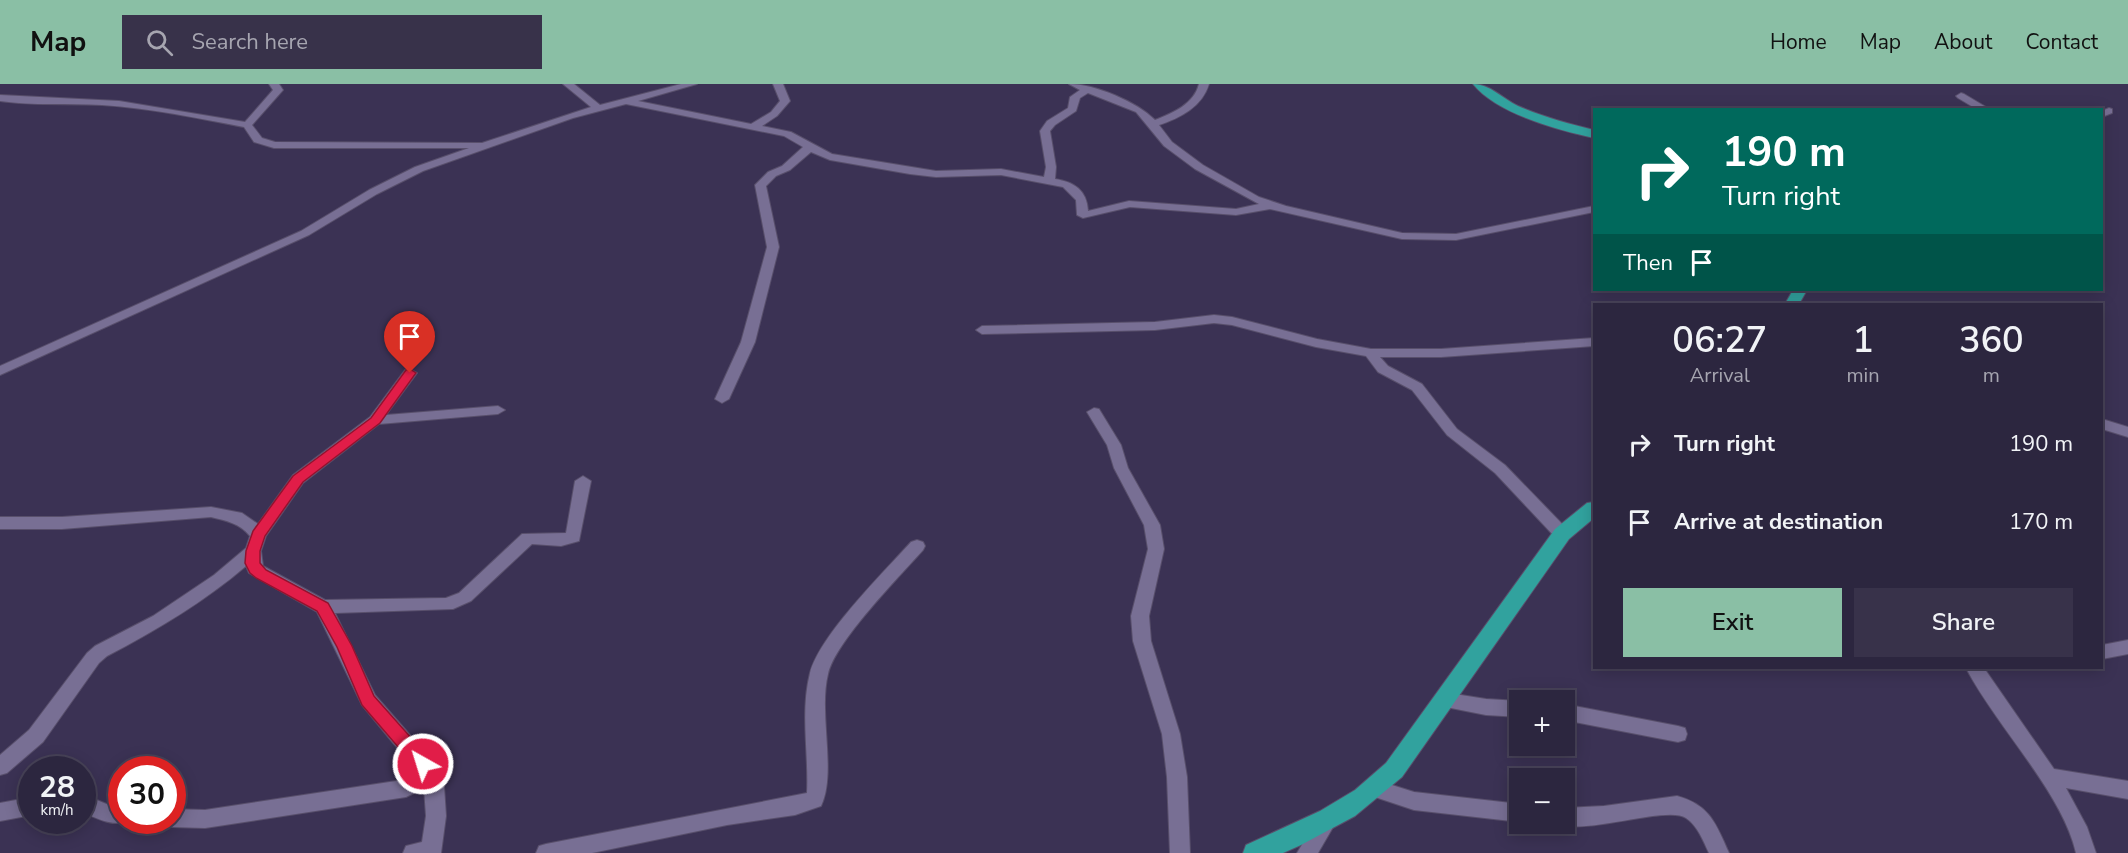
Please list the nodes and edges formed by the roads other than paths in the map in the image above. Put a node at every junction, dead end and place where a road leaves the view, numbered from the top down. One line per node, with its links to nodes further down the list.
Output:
1 (274, 84): 15 (street)
2 (568, 84): 12 (street)
3 (692, 84): 11 (street)
4 (778, 84): 16 (street)
5 (1074, 84): 8 (street)
6 (1204, 84): 14 (street)
7 (1479, 84): 17 (main road)
8 (1087, 90): 14 (street); 20 (street)
9 (1961, 96): 13 (street)
10 (0, 98): 15 (street)
11 (623, 101): 12 (street); 16 (street)
12 (598, 108): 18 (street)
13 (1982, 108)
14 (1154, 124): 21 (street)
15 (247, 125): 18 (street)
16 (753, 127): 19 (street)
17 (1593, 134)
18 (484, 145): 26 (street)
19 (809, 148): 20 (street); 28 (street)
20 (1049, 182): 21 (street)
21 (1271, 205): 22 (street)
22 (1593, 209)
23 (982, 330): 25 (street)
24 (1593, 342): 25 (street)
25 (1371, 353): 37 (street)
26 (0, 371)
27 (410, 373): 31 (street)
28 (722, 399)
29 (498, 410): 31 (street)
30 (1094, 412): 61 (street)
31 (375, 420): 38 (street)
32 (2103, 424): 33 (street)
33 (2128, 432)
34 (583, 481): 40 (street)
35 (1593, 509): 37 (main road)
36 (0, 523): 38 (street)
37 (1562, 534): 44 (main road)
38 (255, 543): 40 (street); 48 (street)
39 (917, 546): 60 (street)
40 (323, 607): 49 (street)
41 (2128, 647): 42 (street)
42 (2103, 652)
43 (1976, 669): 50 (street)
44 (1442, 700): 45 (street); 51 (main road)
45 (1509, 708)
46 (1575, 714): 47 (street)
47 (1678, 734)
48 (0, 767)
49 (429, 776): 57 (street); 59 (street)
50 (2049, 777): 52 (street); 65 (street)
51 (1376, 789): 55 (street); 58 (main road)
52 (2128, 790)
53 (18, 809): 54 (street)
54 (0, 812)
55 (1509, 812)
56 (1575, 816): 64 (street)
57 (186, 818)
58 (1326, 822): 62 (main road); 63 (street)
59 (425, 852)
60 (546, 853)
61 (1180, 853)
62 (1255, 853)
63 (1307, 853)
64 (1719, 853)
65 (2086, 853)

